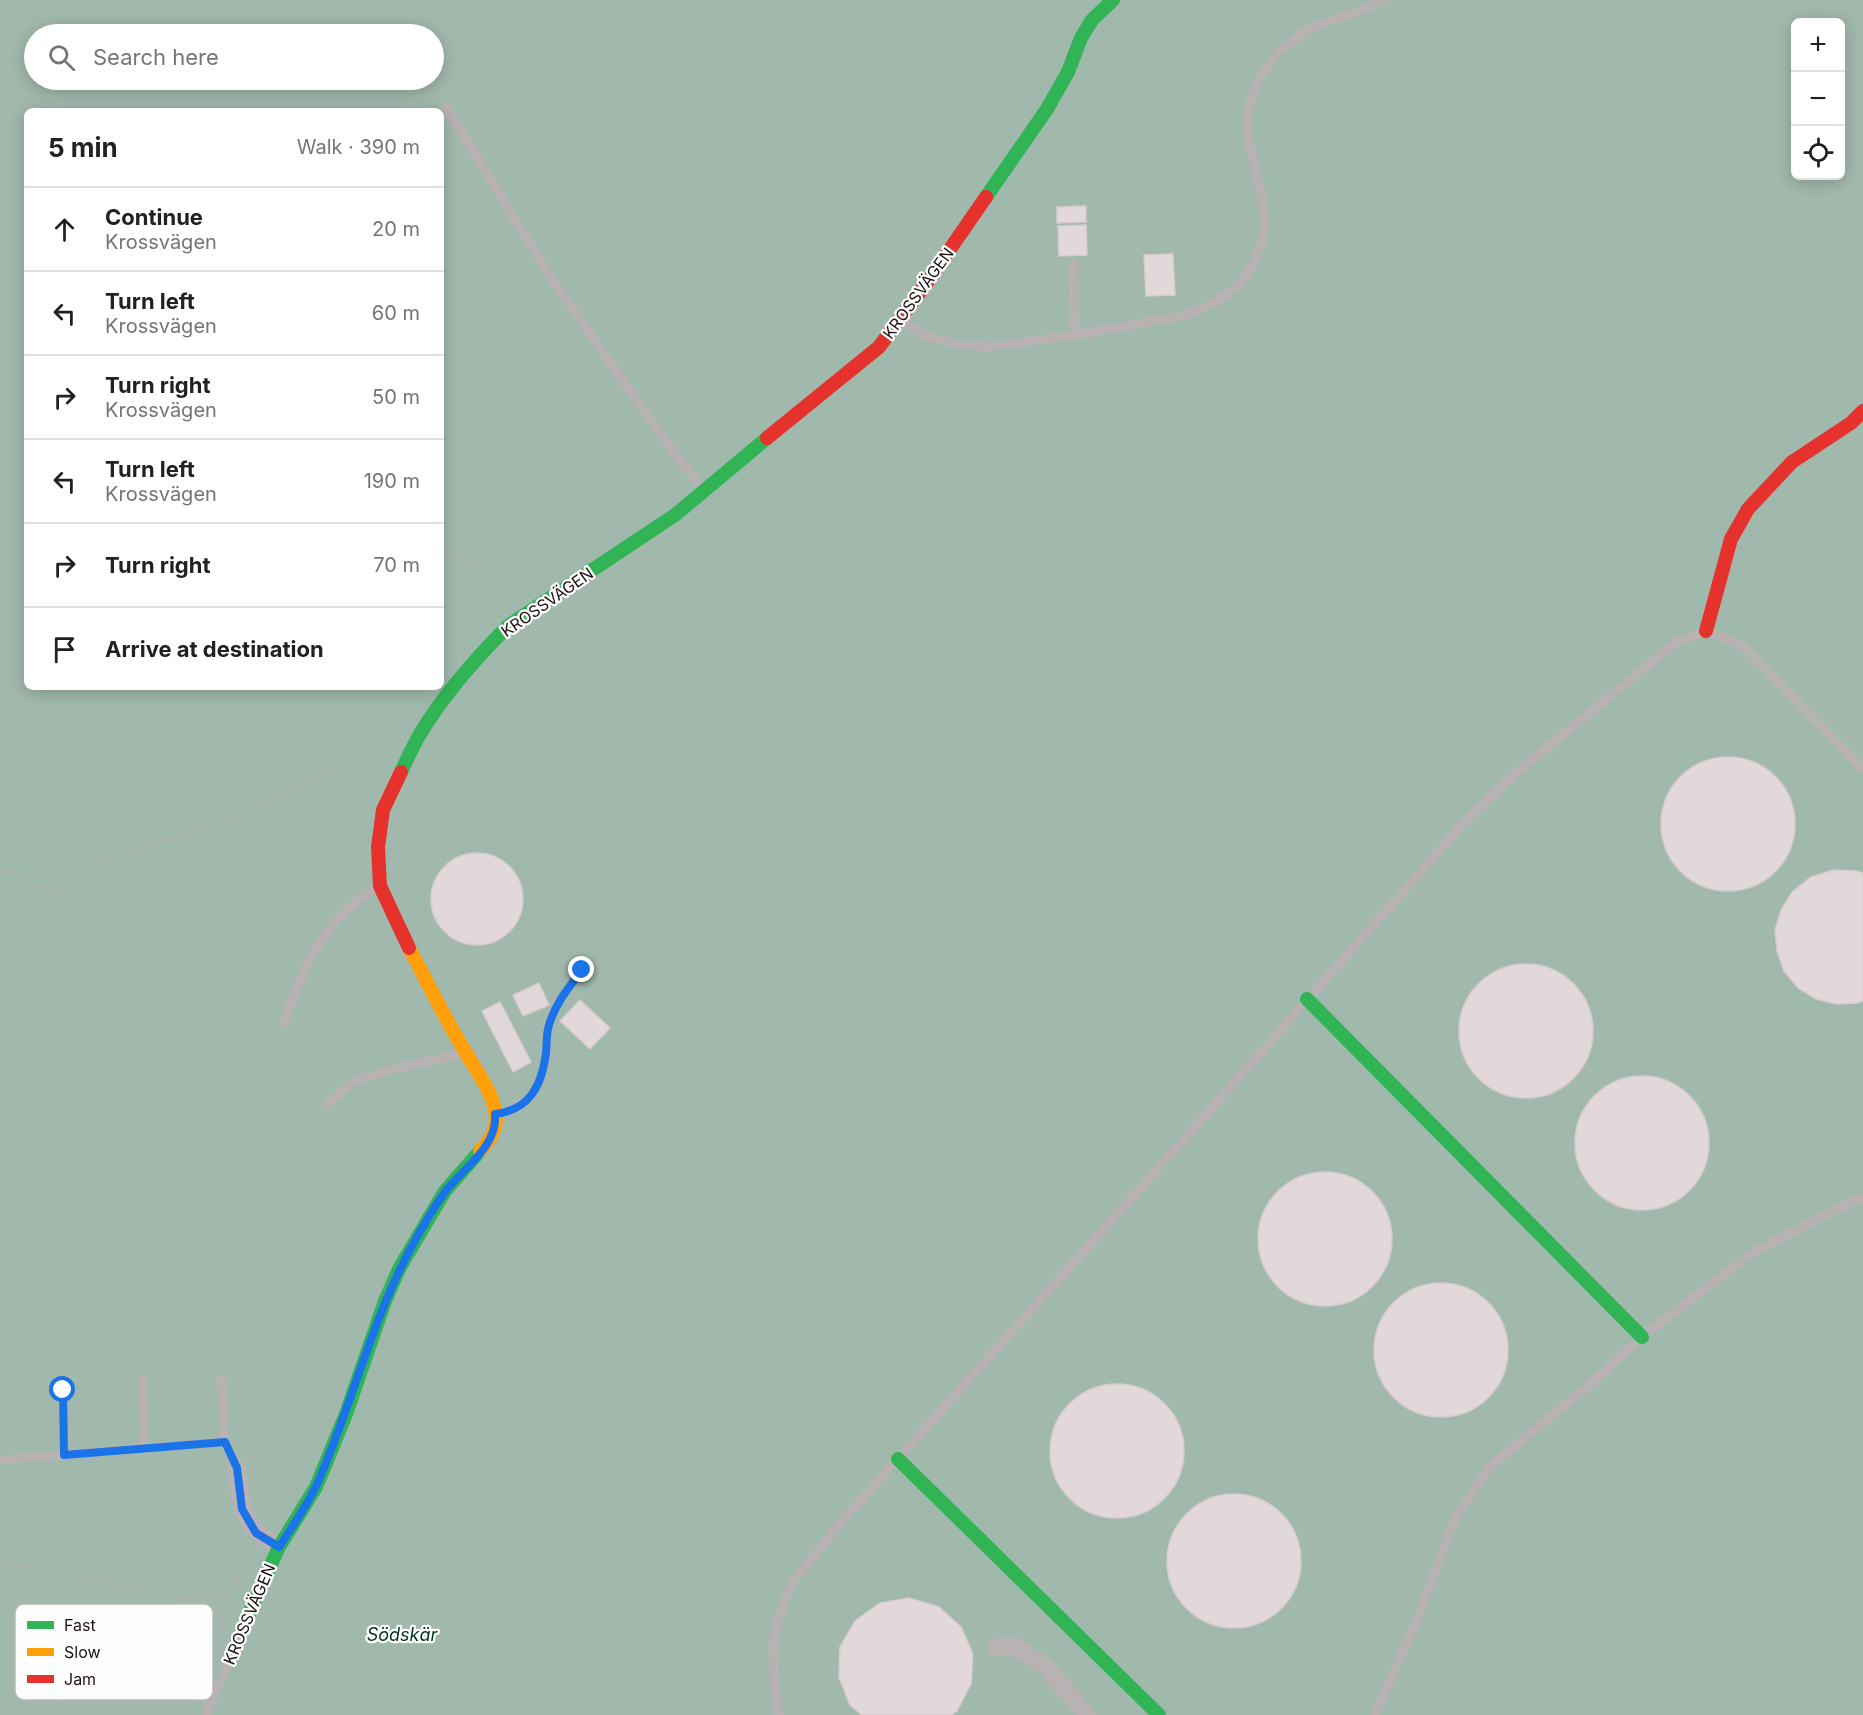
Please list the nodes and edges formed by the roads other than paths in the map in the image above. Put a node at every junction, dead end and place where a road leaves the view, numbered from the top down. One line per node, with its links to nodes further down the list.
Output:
1 (1113, 0): 5 (street, KROSSVÄGEN)
2 (1384, 0): 6 (lane)
3 (446, 107): 8 (lane)
4 (1074, 264): 6 (lane)
5 (900, 320): 6 (lane); 8 (street, KROSSVÄGEN)
6 (1075, 335)
7 (1863, 411): 9 (street)
8 (703, 490): 11 (street, KROSSVÄGEN)
9 (1706, 631): 10 (lane); 13 (lane)
10 (1863, 769)
11 (380, 886): 14 (lane); 15 (street, KROSSVÄGEN)
12 (582, 970): 17 (lane)
13 (1307, 999): 19 (street); 26 (lane)
14 (284, 1022)
15 (466, 1053): 16 (lane); 17 (street, KROSSVÄGEN)
16 (328, 1103)
17 (495, 1114): 29 (street, KROSSVÄGEN)
18 (1863, 1197): 19 (lane)
19 (1642, 1337): 38 (lane)
20 (142, 1378): 24 (lane)
21 (221, 1379): 23 (lane, KROSSVÄGEN)
22 (63, 1390): 25 (lane)
23 (225, 1442): 24 (lane); 28 (lane, KROSSVÄGEN)
24 (144, 1449): 25 (lane)
25 (64, 1455): 27 (lane)
26 (898, 1459): 35 (lane); 37 (street)
27 (0, 1460)
28 (237, 1468): 29 (street, KROSSVÄGEN)
29 (279, 1547): 30 (street, KROSSVÄGEN)
30 (249, 1614): 32 (lane, KROSSVÄGEN)
31 (997, 1647): 36 (street)
32 (213, 1699)
33 (212, 1700): 34 (lane, KROSSVÄGEN)
34 (206, 1715)
35 (779, 1715)
36 (1087, 1715)
37 (1159, 1715)
38 (1375, 1715)

